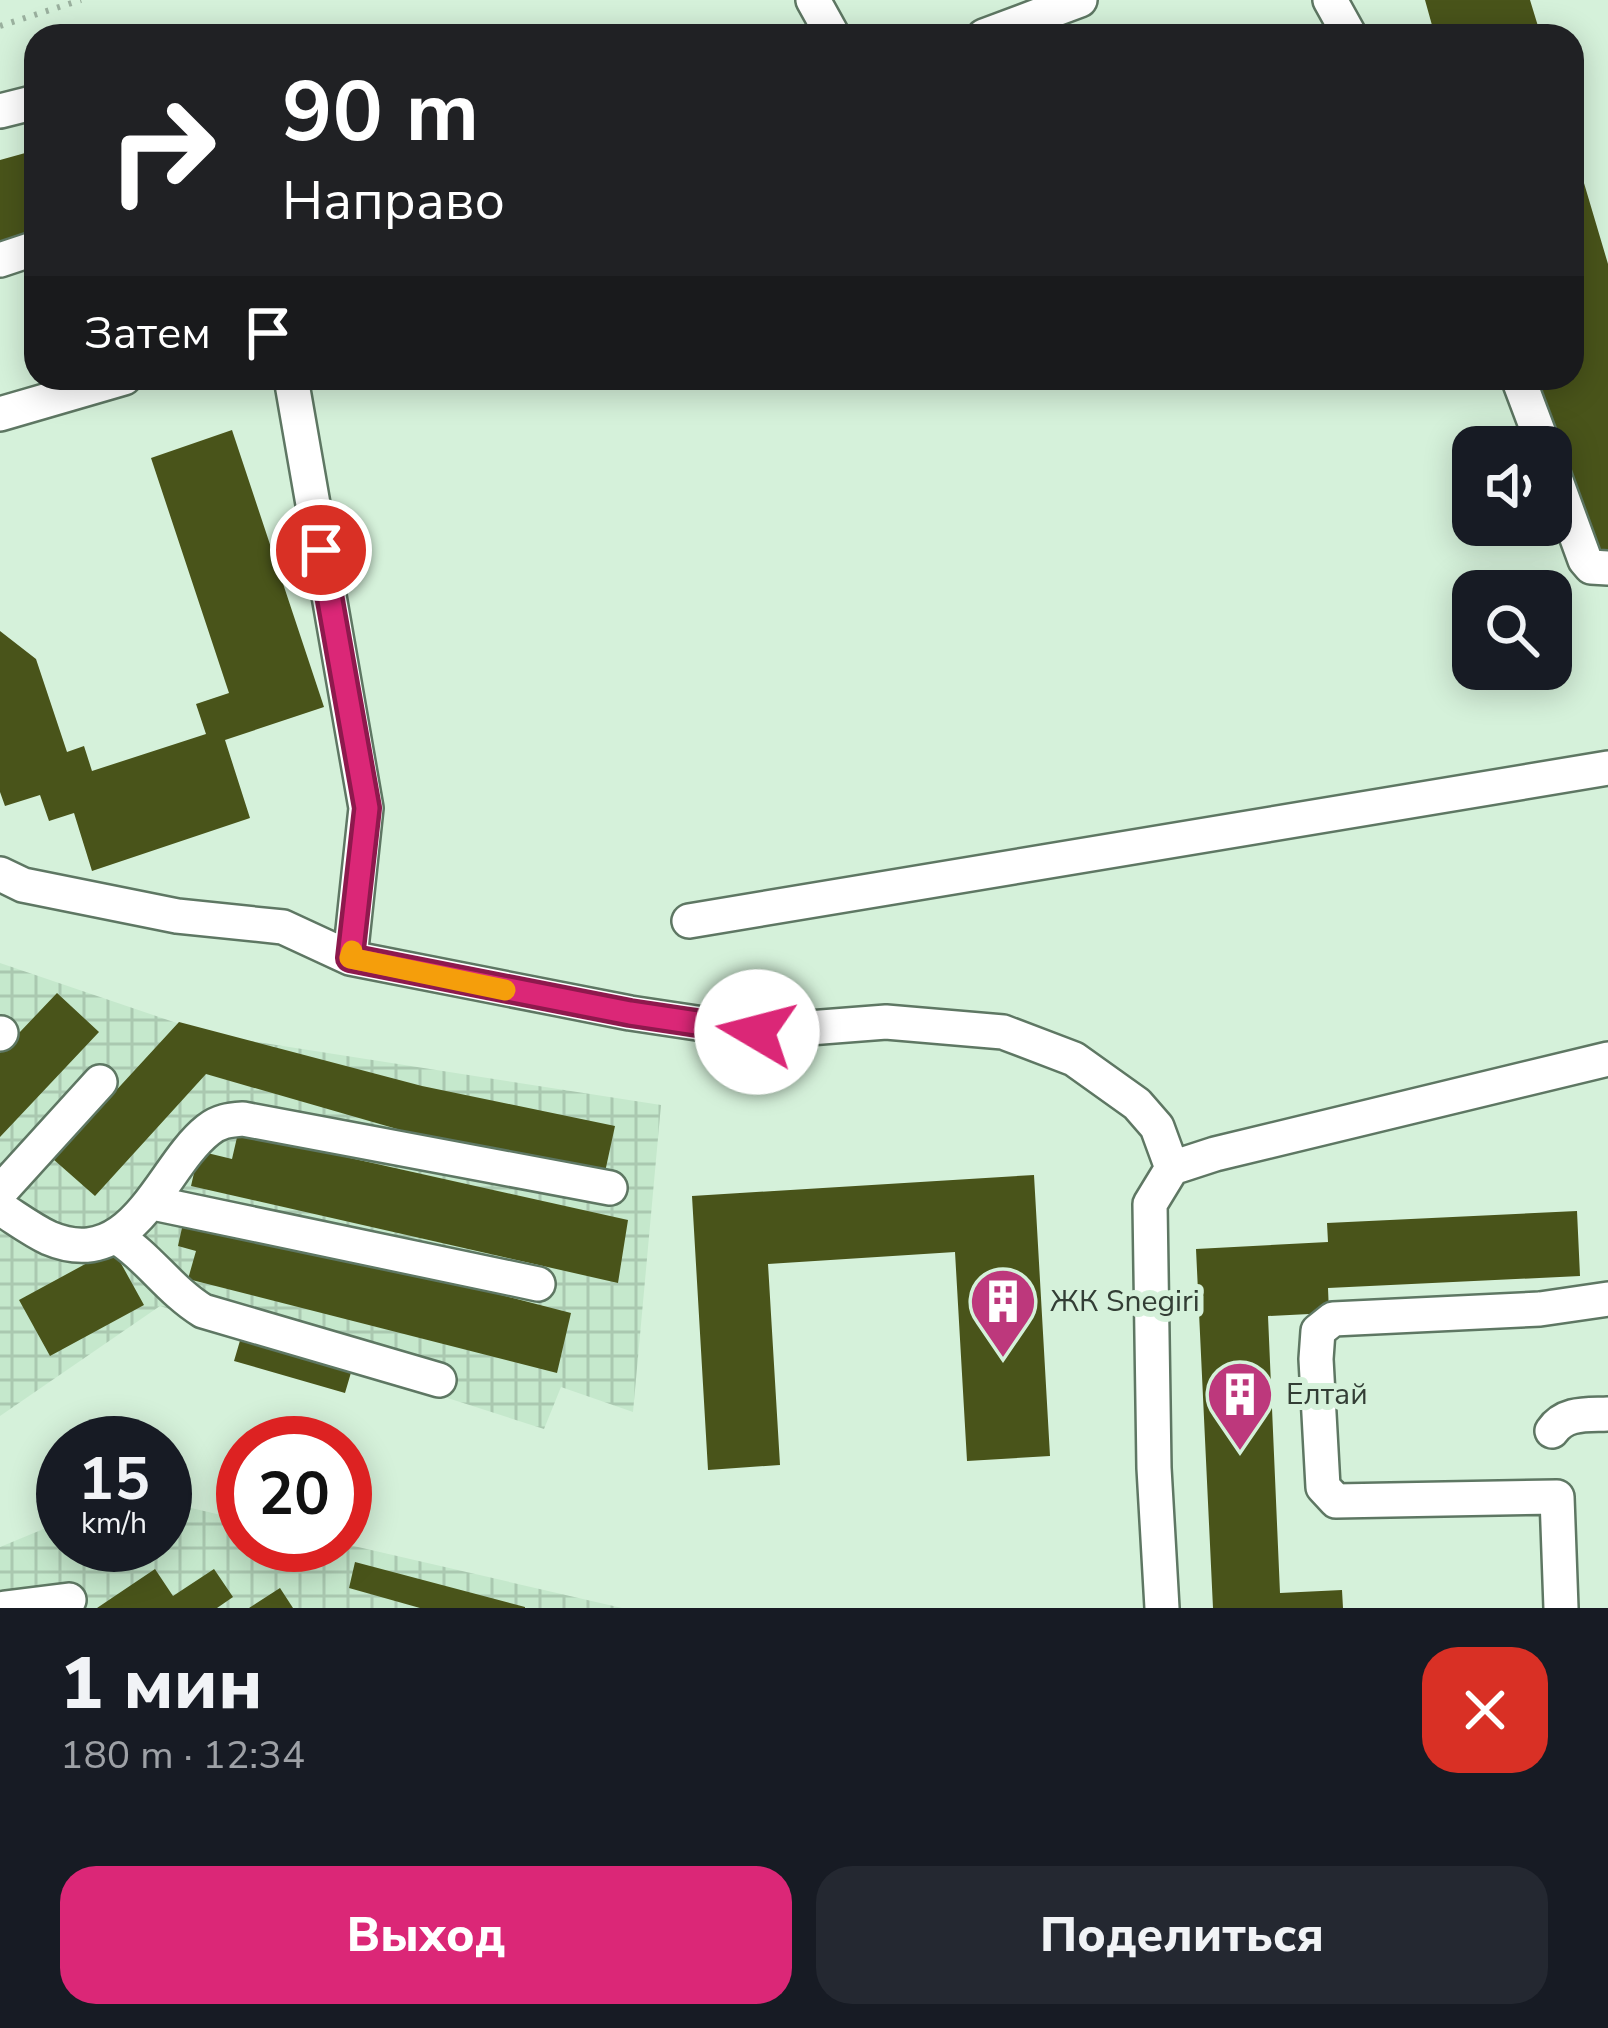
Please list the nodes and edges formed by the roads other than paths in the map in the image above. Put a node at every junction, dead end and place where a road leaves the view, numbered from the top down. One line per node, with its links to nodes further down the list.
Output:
1 (1080, 0): 2 (lane)
2 (1016, 24)
3 (81, 390): 6 (lane)
4 (293, 390): 13 (lane)
5 (1523, 390): 7 (lane)
6 (0, 414)
7 (1536, 426)
8 (1572, 523): 9 (lane)
9 (1608, 568)
10 (1608, 768): 12 (lane)
11 (0, 874): 13 (lane)
12 (689, 921)
13 (350, 958): 16 (lane)
14 (1608, 1059): 16 (lane)
15 (100, 1082): 18 (lane)
16 (1172, 1168): 29 (lane)
17 (610, 1188): 19 (lane)
18 (0, 1192)
19 (154, 1203): 21 (lane); 22 (lane)
20 (0, 1208): 21 (lane)
21 (115, 1236): 24 (lane)
22 (538, 1285)
23 (1608, 1299): 30 (lane)
24 (439, 1380)
25 (1608, 1414): 26 (lane)
26 (1552, 1431)
27 (69, 1600): 28 (lane)
28 (5, 1608)
29 (1162, 1608)
30 (1561, 1608)

